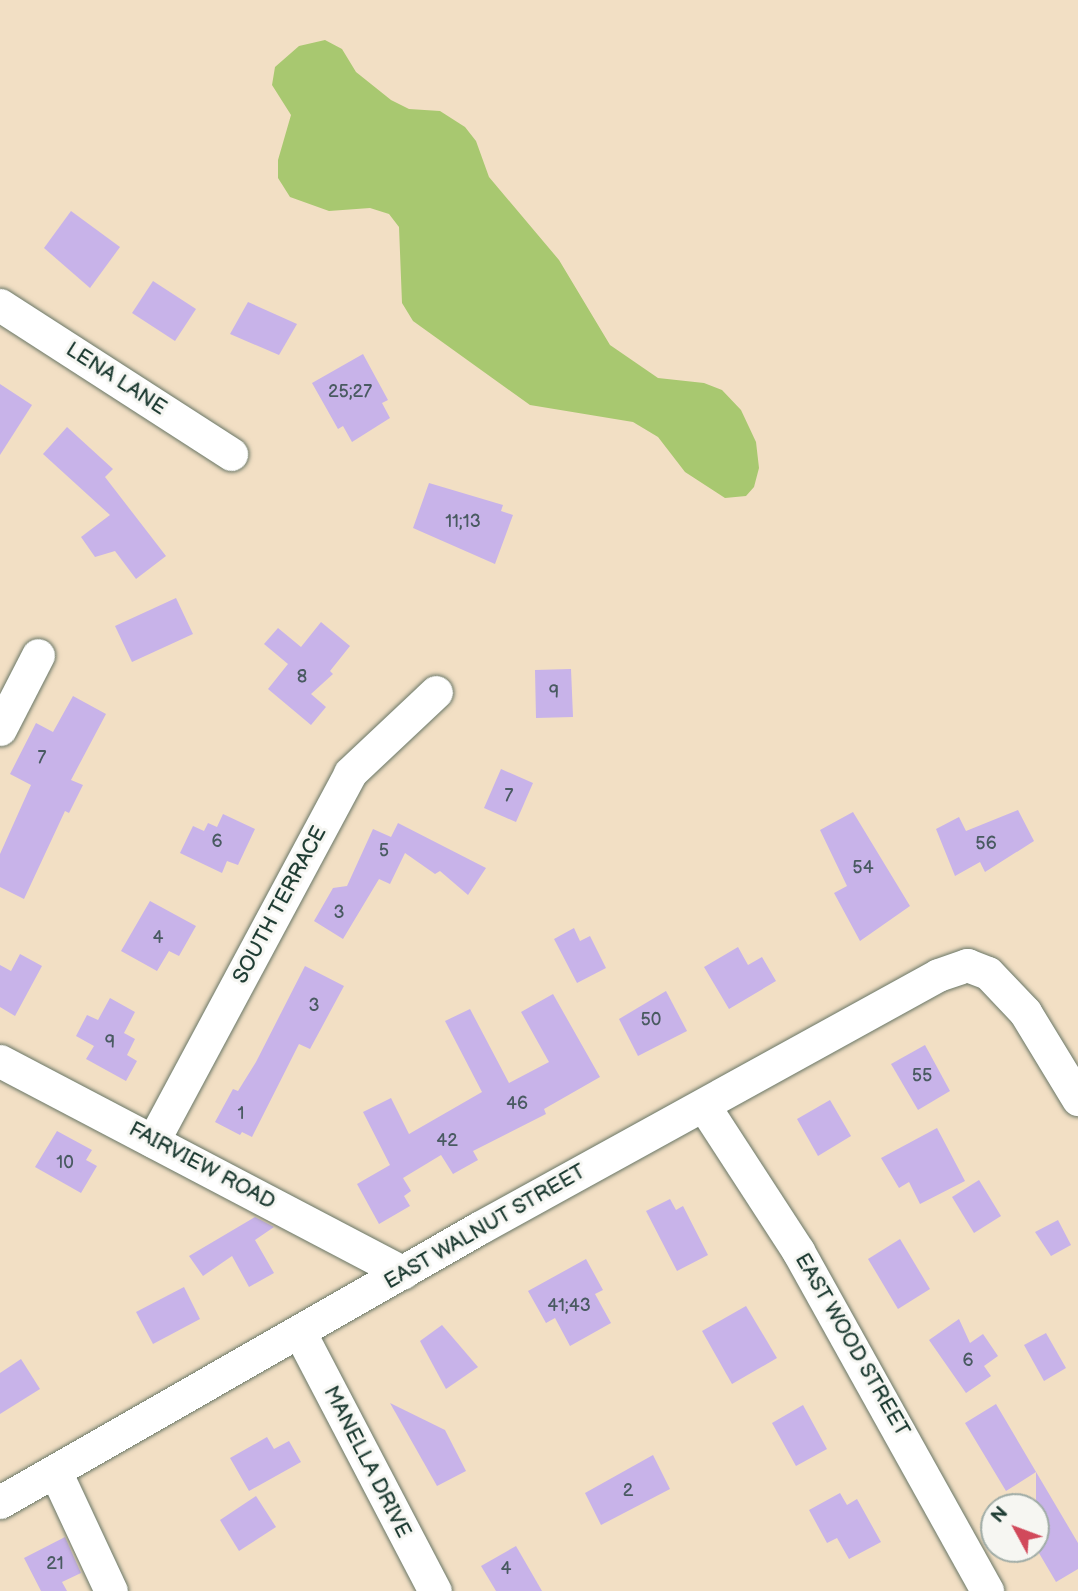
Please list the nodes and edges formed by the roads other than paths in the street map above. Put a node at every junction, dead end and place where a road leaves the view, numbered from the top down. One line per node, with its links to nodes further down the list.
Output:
1 (0, 305): 2 (street, LENA LANE)
2 (231, 454)
3 (38, 654): 5 (street)
4 (436, 692): 9 (street, SOUTH TERRACE)
5 (0, 729)
6 (0, 1060): 9 (street, FAIRVIEW ROAD)
7 (1078, 1099): 8 (street, EAST WALNUT STREET)
8 (704, 1106): 10 (street, EAST WALNUT STREET); 16 (street, EAST WOOD STREET)
9 (153, 1141): 10 (street, FAIRVIEW ROAD)
10 (403, 1273): 11 (street, EAST WALNUT STREET)
11 (300, 1333): 12 (street, EAST WALNUT STREET); 15 (street, MANELLA DRIVE)
12 (55, 1471): 13 (street, EAST WALNUT STREET); 14 (street)
13 (0, 1502)
14 (111, 1591)
15 (435, 1591)
16 (986, 1591)

